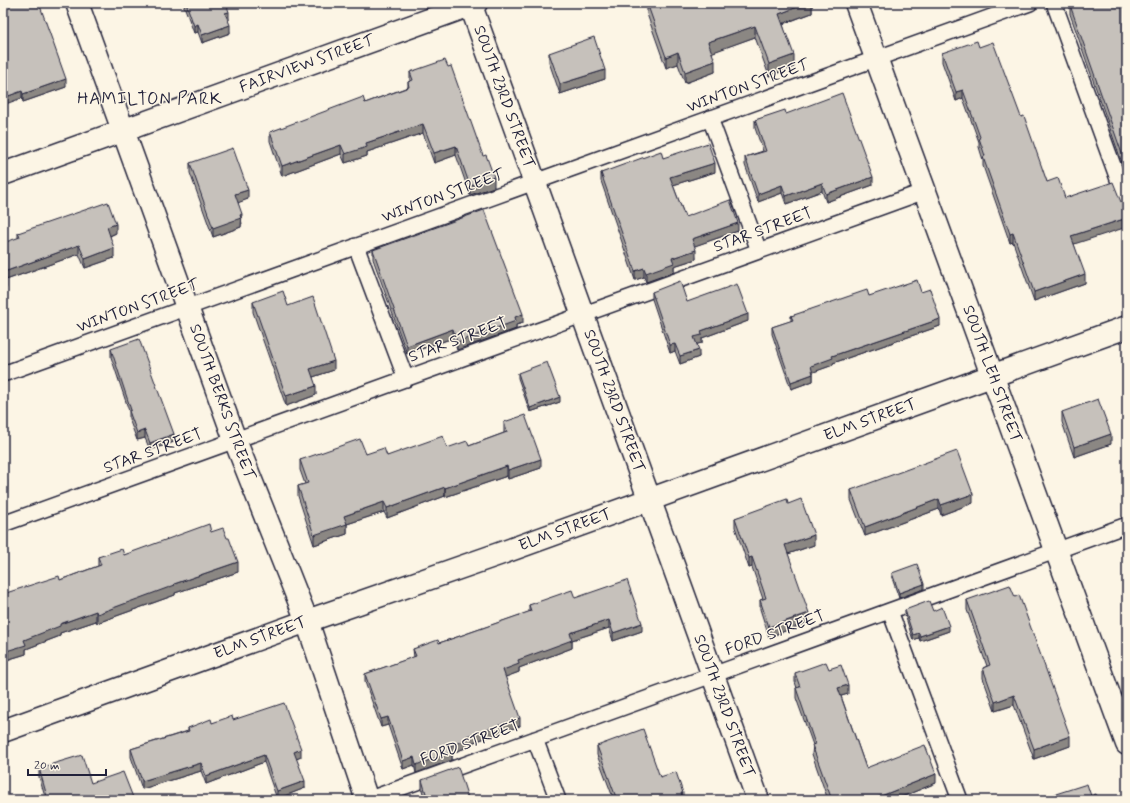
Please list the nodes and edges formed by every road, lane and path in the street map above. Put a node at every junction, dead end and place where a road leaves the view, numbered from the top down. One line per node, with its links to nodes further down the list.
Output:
1 (77, 3): 8 (street, SOUTH BERKS STREET)
2 (856, 3): 6 (street, SOUTH LEH STREET)
3 (1030, 3): 6 (lane, WINTON STREET)
4 (1054, 3): 12 (lane)
5 (472, 4): 8 (street, FAIRVIEW STREET); 10 (street, SOUTH 23RD STREET)
6 (877, 58): 7 (lane, WINTON STREET); 11 (street, SOUTH LEH STREET)
7 (710, 118): 10 (lane, WINTON STREET); 14 (lane)
8 (123, 130): 9 (street, FAIRVIEW STREET); 15 (street, SOUTH BERKS STREET)
9 (3, 174)
10 (535, 182): 13 (lane, WINTON STREET); 16 (street, SOUTH 23RD STREET)
11 (925, 191): 14 (lane, STAR STREET); 19 (street, SOUTH LEH STREET)
12 (1127, 204)
13 (356, 246): 15 (lane, WINTON STREET); 20 (lane)
14 (759, 251): 16 (lane, STAR STREET)
15 (187, 307): 18 (lane, WINTON STREET); 21 (street, SOUTH BERKS STREET)
16 (583, 314): 20 (lane, STAR STREET); 22 (street, SOUTH 23RD STREET)
17 (1127, 327): 19 (street, ELM STREET)
18 (3, 374)
19 (992, 376): 22 (street, ELM STREET); 25 (street, SOUTH LEH STREET)
20 (406, 379): 21 (lane, STAR STREET)
21 (235, 440): 23 (lane, STAR STREET); 27 (street, SOUTH BERKS STREET)
22 (649, 499): 27 (street, ELM STREET); 28 (street, SOUTH 23RD STREET)
23 (3, 524)
24 (1127, 525): 25 (lane, FORD STREET)
25 (1056, 551): 26 (lane, FORD STREET); 31 (street, SOUTH LEH STREET)
26 (890, 611): 28 (lane, FORD STREET); 35 (lane)
27 (307, 621): 29 (street, ELM STREET); 32 (street, SOUTH BERKS STREET)
28 (713, 675): 30 (lane, FORD STREET); 34 (street, SOUTH 23RD STREET)
29 (3, 731)
30 (535, 739): 32 (lane, FORD STREET); 33 (lane)
31 (1127, 744)
32 (367, 800)
33 (558, 800)
34 (758, 800)
35 (960, 800)

